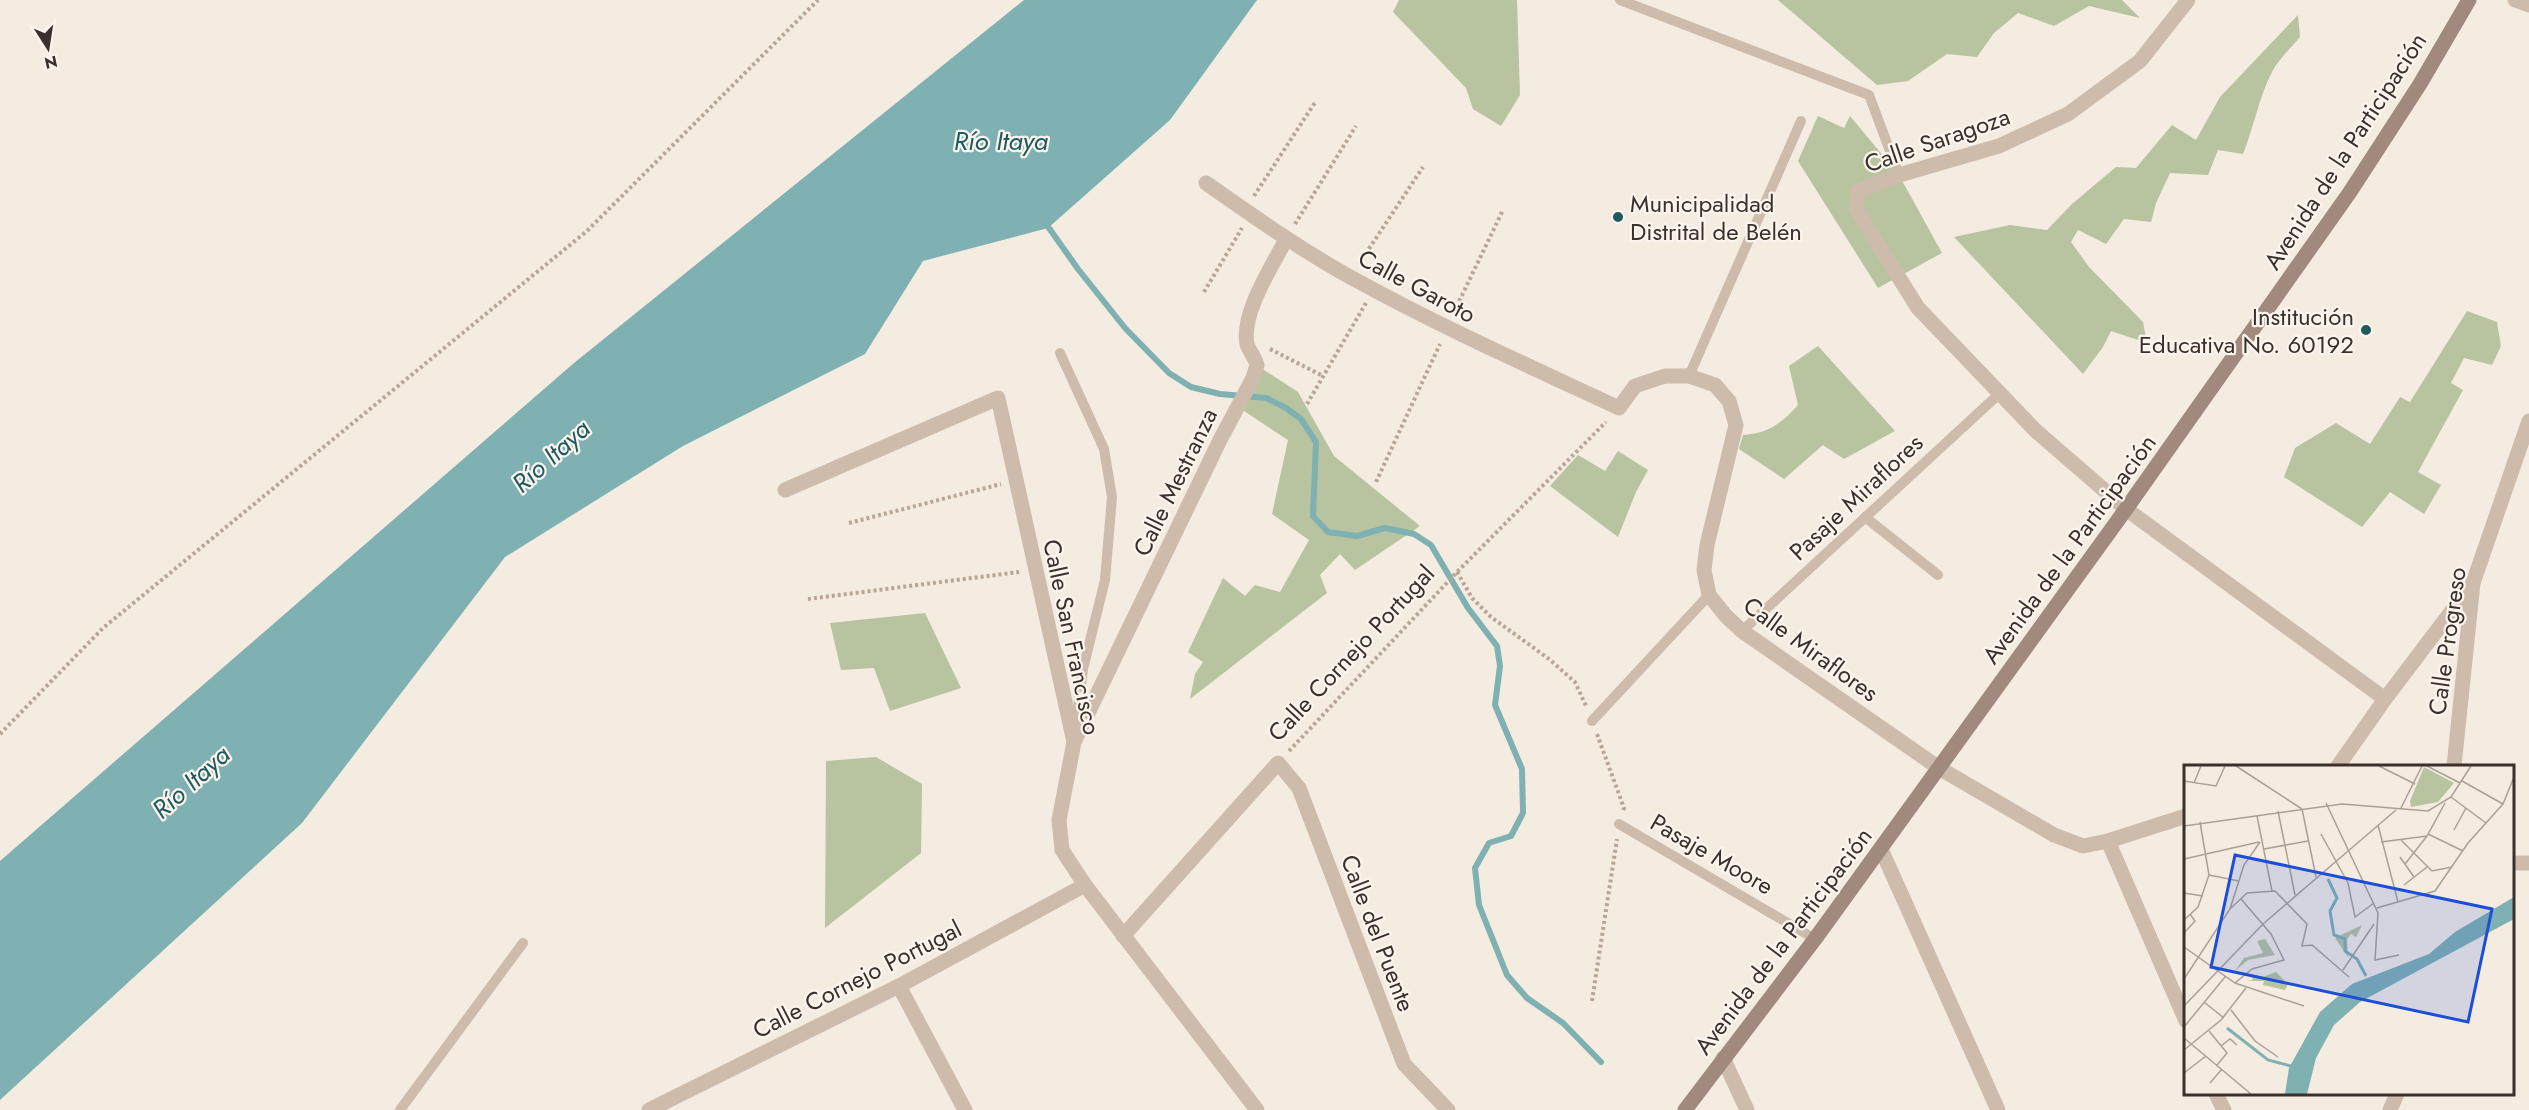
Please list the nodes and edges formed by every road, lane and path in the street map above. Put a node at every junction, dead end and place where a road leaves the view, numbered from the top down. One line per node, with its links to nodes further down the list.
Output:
1 (818, 0): 40 (path)
2 (1620, 0): 11 (lane)
3 (2188, 0): 11 (street, Calle Saragoza)
4 (2469, 0): 28 (main road, Avenida de la Participación)
5 (2516, 0): 6 (street)
6 (2529, 5)
7 (1316, 101): 13 (path)
8 (1801, 121): 21 (lane)
9 (1356, 126): 14 (path)
10 (1423, 167): 15 (path)
11 (1899, 175): 22 (street, Calle Saragoza)
12 (1206, 183): 13 (street, Calle Garoto)
13 (1247, 212): 14 (street, Calle Garoto); 17 (path)
14 (1286, 239): 15 (street, Calle Garoto); 18 (street, Calle Mestranza)
15 (1351, 277): 16 (street, Calle Garoto)
16 (1374, 290): 20 (path); 24 (street, Calle Garoto)
17 (1204, 292)
18 (1247, 338): 20 (path); 41 (street, Calle Mestranza)
19 (1060, 353): 41 (lane)
20 (1323, 376): 23 (path)
21 (1689, 376): 24 (street, Calle Miraflores); 35 (street, Calle Miraflores)
22 (1999, 394): 28 (street, Calle Saragoza); 29 (lane, Pasaje Miraflores)
23 (1307, 404)
24 (1619, 408): 32 (path, Calle Cornejo Portugal)
25 (2529, 422): 34 (street, Calle Progreso)
26 (1016, 480): 27 (street, Calle San Francisco); 30 (path); 31 (street, Calle San Francisco)
27 (785, 490)
28 (2126, 509): 38 (street, Calle Saragoza); 45 (main road, Avenida de la Participación)
29 (1865, 517): 33 (lane); 37 (lane, Pasaje Miraflores)
30 (849, 523)
31 (1036, 570): 36 (path); 41 (street, Calle San Francisco)
32 (1457, 572): 39 (path, Pasaje Moore); 42 (path, Calle Cornejo Portugal)
33 (1938, 575)
34 (2473, 583): 38 (street); 44 (street, Calle Progreso)
35 (1709, 596): 37 (street, Calle Miraflores); 39 (lane)
36 (808, 599)
37 (1742, 631): 45 (street, Calle Miraflores)
38 (2385, 699): 43 (street)
39 (1593, 721): 47 (path, Pasaje Moore)
40 (0, 734)
41 (1074, 742): 50 (street, Calle San Francisco)
42 (1278, 764): 51 (street, Calle Cornejo Portugal); 64 (street, Calle del Puente)
43 (2339, 765)
44 (2454, 765)
45 (1938, 768): 48 (street, Calle Miraflores); 49 (main road, Avenida de la Participación)
46 (2184, 817): 48 (street, Calle Miraflores)
47 (1619, 824): 52 (lane, Pasaje Moore); 55 (path, Pasaje Moore)
48 (2108, 841): 56 (street)
49 (1881, 849): 52 (main road, Avenida de la Participación); 67 (street)
50 (1084, 885): 51 (street, Calle San Francisco); 54 (street, Calle Cornejo Portugal)
51 (1123, 936): 63 (street, Calle San Francisco)
52 (1815, 939): 57 (main road, Avenida de la Participación)
53 (523, 943): 60 (lane)
54 (899, 986): 61 (street, Calle Cornejo Portugal); 62 (street)
55 (1592, 1001)
56 (2184, 1016)
57 (1724, 1058): 65 (main road, Avenida de la Participación); 66 (street)
58 (2216, 1095): 68 (street)
59 (2397, 1095): 69 (street)
60 (400, 1110)
61 (649, 1110)
62 (965, 1110)
63 (1257, 1110)
64 (1448, 1110)
65 (1685, 1110)
66 (1747, 1110)
67 (1998, 1110)
68 (2223, 1110)
69 (2390, 1110)

